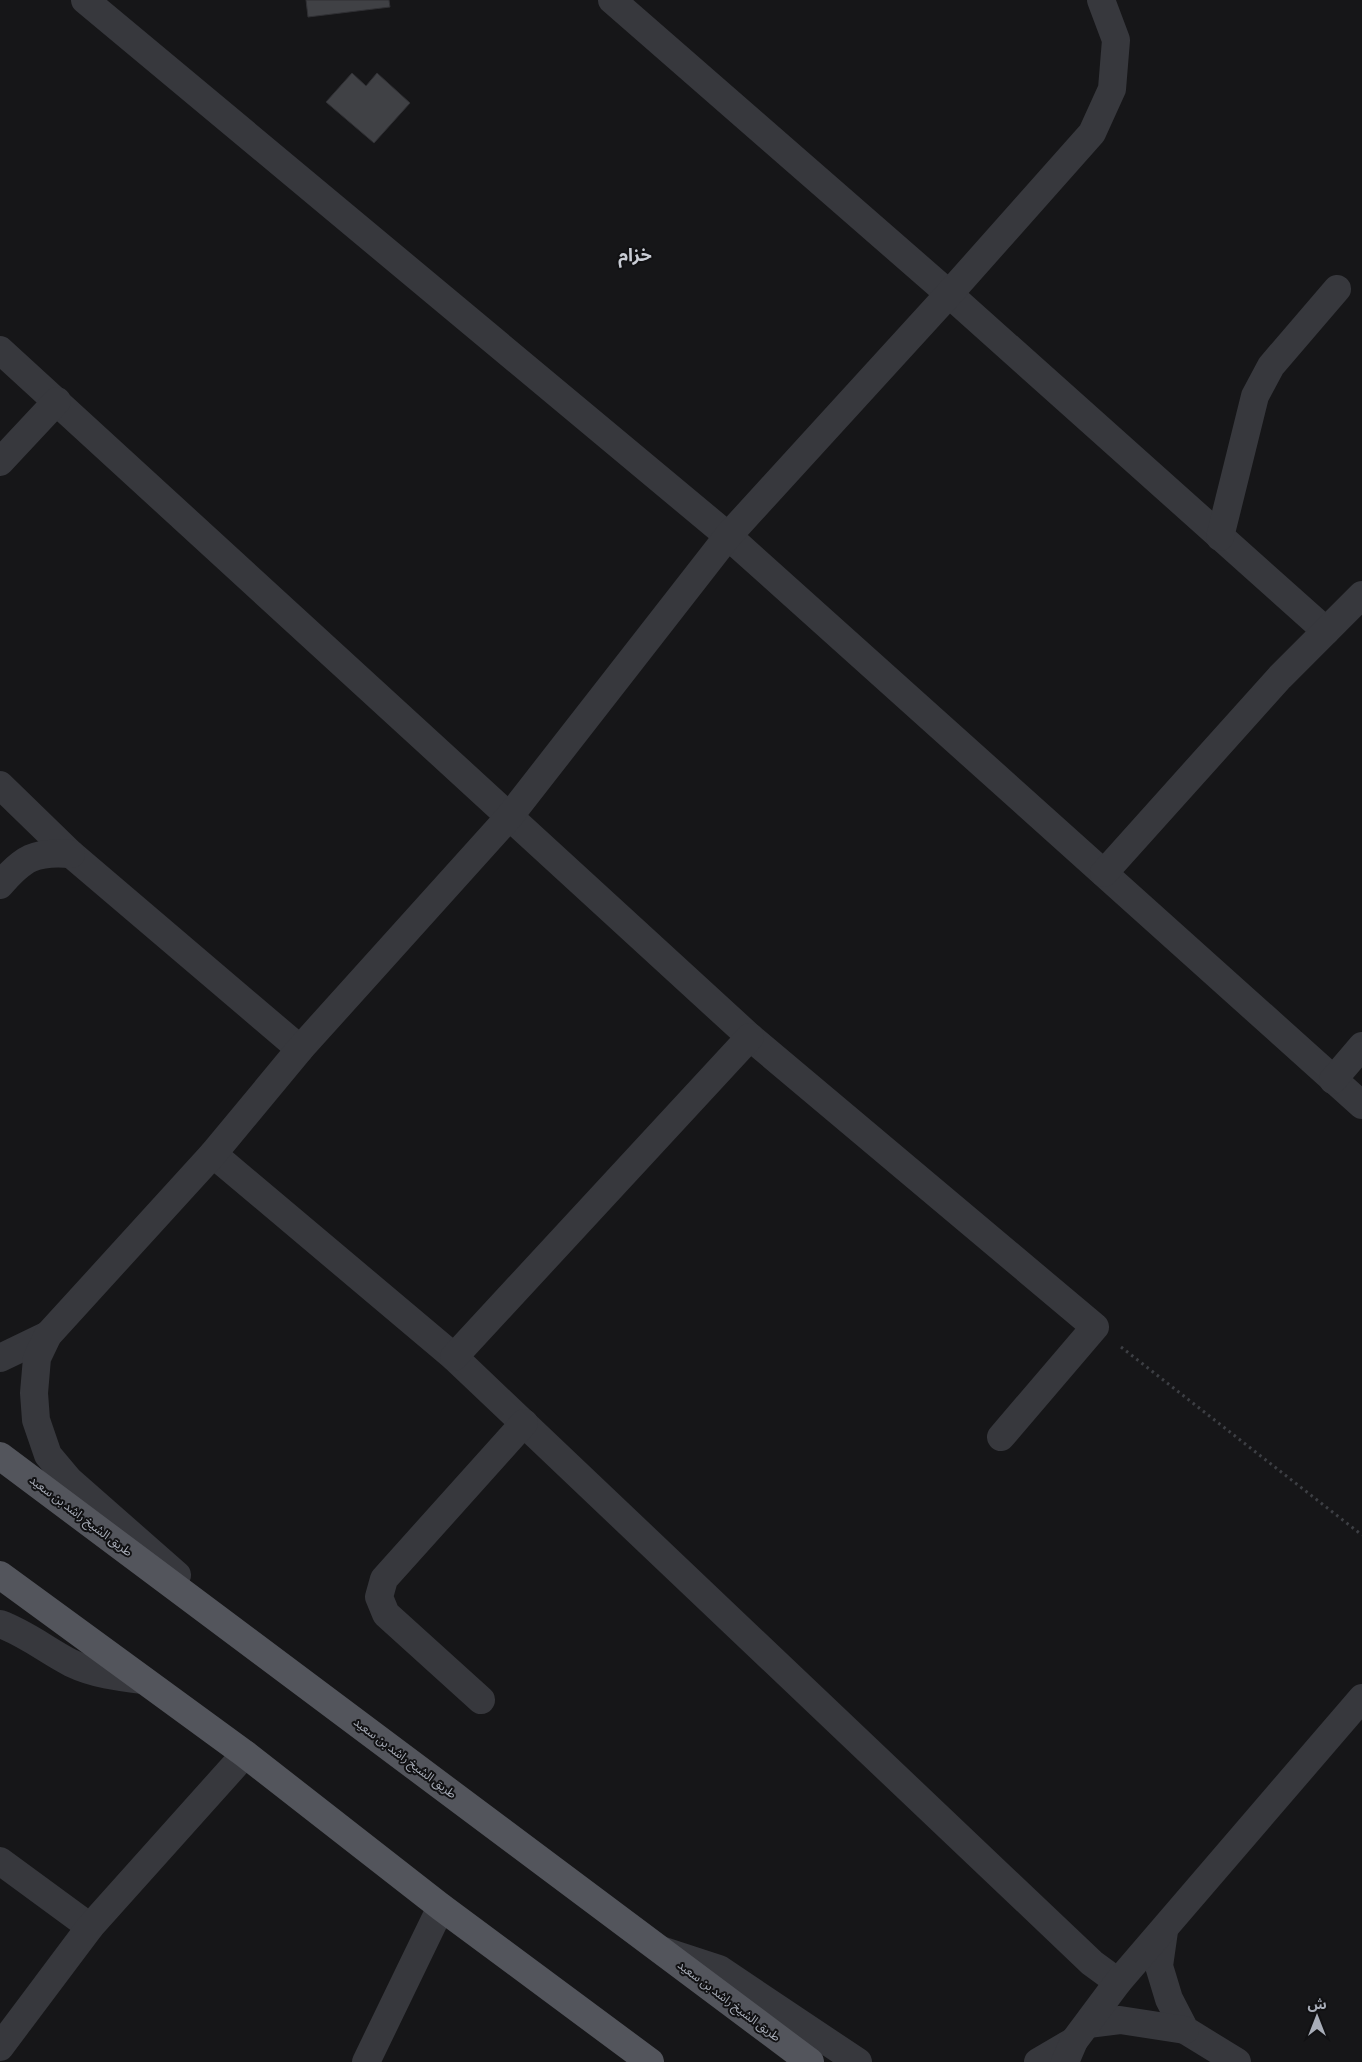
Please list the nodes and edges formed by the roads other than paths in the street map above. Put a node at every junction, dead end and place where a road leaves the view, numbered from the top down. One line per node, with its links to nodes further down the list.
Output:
1 (85, 0): 9 (street)
2 (612, 0): 5 (street)
3 (1101, 0): 5 (street)
4 (1337, 289): 10 (street)
5 (949, 294): 9 (street); 10 (street)
6 (0, 350): 7 (street)
7 (58, 401): 8 (street); 14 (street)
8 (0, 462)
9 (728, 536): 14 (street); 16 (street)
10 (1220, 537): 12 (street)
11 (1362, 595): 12 (street)
12 (1326, 631): 16 (street)
13 (0, 786): 15 (street)
14 (509, 817): 18 (street); 20 (street)
15 (71, 854): 17 (street); 20 (street)
16 (1104, 874): 21 (street)
17 (0, 885)
18 (750, 1037): 25 (street); 28 (street)
19 (1362, 1046): 21 (street)
20 (300, 1049): 23 (street)
21 (1333, 1080): 22 (street)
22 (1362, 1105)
23 (213, 1154): 24 (street); 25 (street)
24 (48, 1335): 26 (street); 32 (street)
25 (454, 1356): 27 (street)
26 (0, 1358)
27 (524, 1423): 35 (street); 42 (street)
28 (1001, 1437)
29 (0, 1456): 32 (main road, طريق الشيخ راشد بن سعيد)
30 (0, 1575): 33 (main road)
31 (0, 1624): 33 (street)
32 (272, 1658): 41 (main road, طريق الشيخ راشد بن سعيد)
33 (143, 1680): 36 (main road)
34 (1362, 1698): 40 (street)
35 (481, 1700)
36 (245, 1754): 38 (main road); 39 (street)
37 (0, 1860): 39 (street)
38 (440, 1907): 46 (street); 47 (main road)
39 (90, 1927): 45 (street)
40 (1164, 1931): 42 (street); 43 (street)
41 (664, 1952): 48 (main road, طريق الشيخ راشد بن سعيد); 49 (street)
42 (1118, 1982): 44 (street)
43 (1185, 2030): 44 (street); 51 (street)
44 (1076, 2042): 50 (street)
45 (0, 2046)
46 (366, 2062)
47 (650, 2062)
48 (810, 2062)
49 (858, 2062)
50 (1038, 2062)
51 (1237, 2062)

